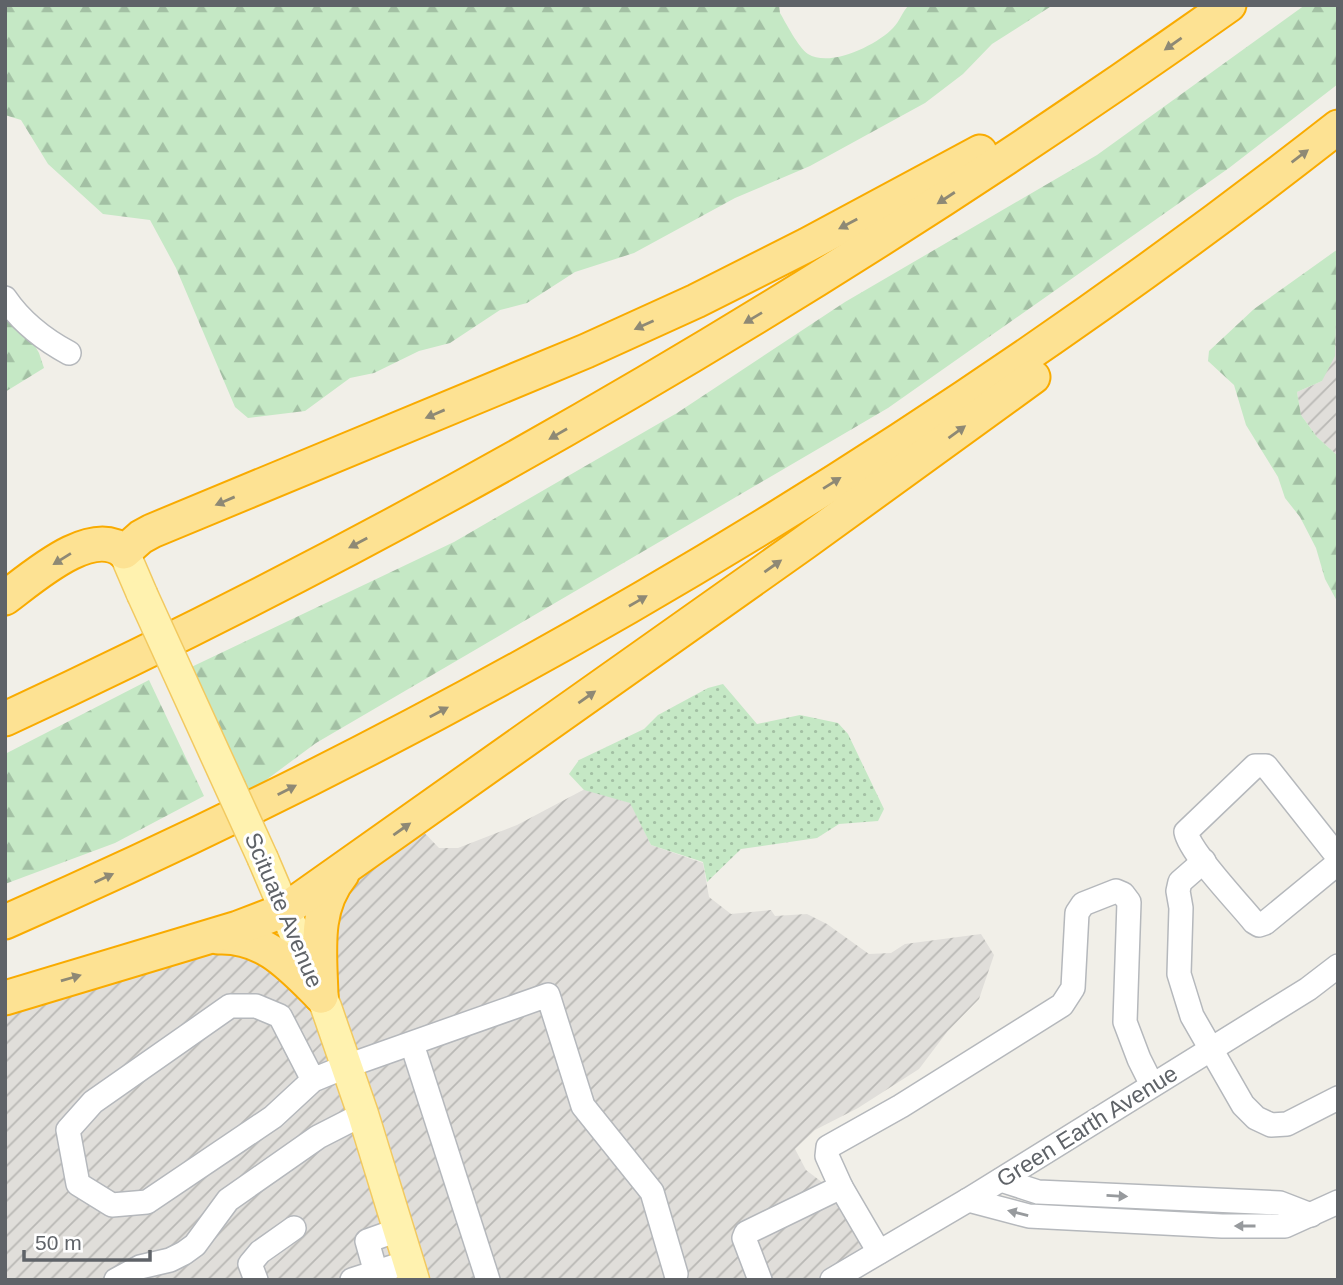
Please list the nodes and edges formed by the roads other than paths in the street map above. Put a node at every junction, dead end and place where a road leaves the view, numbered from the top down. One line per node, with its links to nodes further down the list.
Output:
1 (1229, 5): 2 (highway, one-way to 2)
2 (1105, 91): 7 (highway, one-way to 7); 9 (highway, one-way to 9)
3 (1338, 127): 4 (highway, one-way to 3)
4 (1259, 188): 11 (highway, one-way to 4); 15 (highway, one-way to 4)
5 (5, 298): 6 (street)
6 (69, 353)
7 (124, 552): 8 (highway, one-way to 8); 14 (main road, Scituate Avenue, bridge)
8 (5, 598)
9 (5, 719)
10 (1338, 857): 12 (street)
11 (356, 861): 14 (highway); 18 (highway)
12 (1204, 861): 13 (street); 21 (street)
13 (1338, 863)
14 (285, 910): 16 (highway); 18 (main road, Scituate Avenue)
15 (5, 922)
16 (195, 941): 18 (highway); 19 (highway, one-way to 16)
17 (1338, 966): 21 (street, Green Earth Avenue)
18 (321, 996): 22 (main road, Scituate Avenue)
19 (5, 998)
20 (412, 1044): 22 (street); 37 (street); 41 (street)
21 (1210, 1049): 24 (street, Green Earth Avenue); 25 (street)
22 (347, 1066): 23 (street); 26 (main road, Scituate Avenue)
23 (313, 1080): 23 (street)
24 (1152, 1085): 27 (street, Green Earth Avenue); 28 (street)
25 (1338, 1098)
26 (363, 1114): 33 (main road, Scituate Avenue); 38 (street)
27 (1001, 1180): 29 (street, Green Earth Avenue); 31 (street, one-way to 31)
28 (841, 1187): 34 (street); 42 (street)
29 (968, 1200): 31 (street, one-way to 29); 34 (street, Green Earth Avenue)
30 (1338, 1202): 31 (street)
31 (1311, 1215)
32 (294, 1228): 39 (street)
33 (398, 1230): 35 (main road, Scituate Avenue); 36 (street)
34 (879, 1252): 43 (street, Green Earth Avenue)
35 (411, 1271): 36 (street)
36 (376, 1273): 40 (street)
37 (671, 1278)
38 (116, 1280)
39 (256, 1280)
40 (352, 1280)
41 (488, 1280)
42 (760, 1280)
43 (832, 1280)

